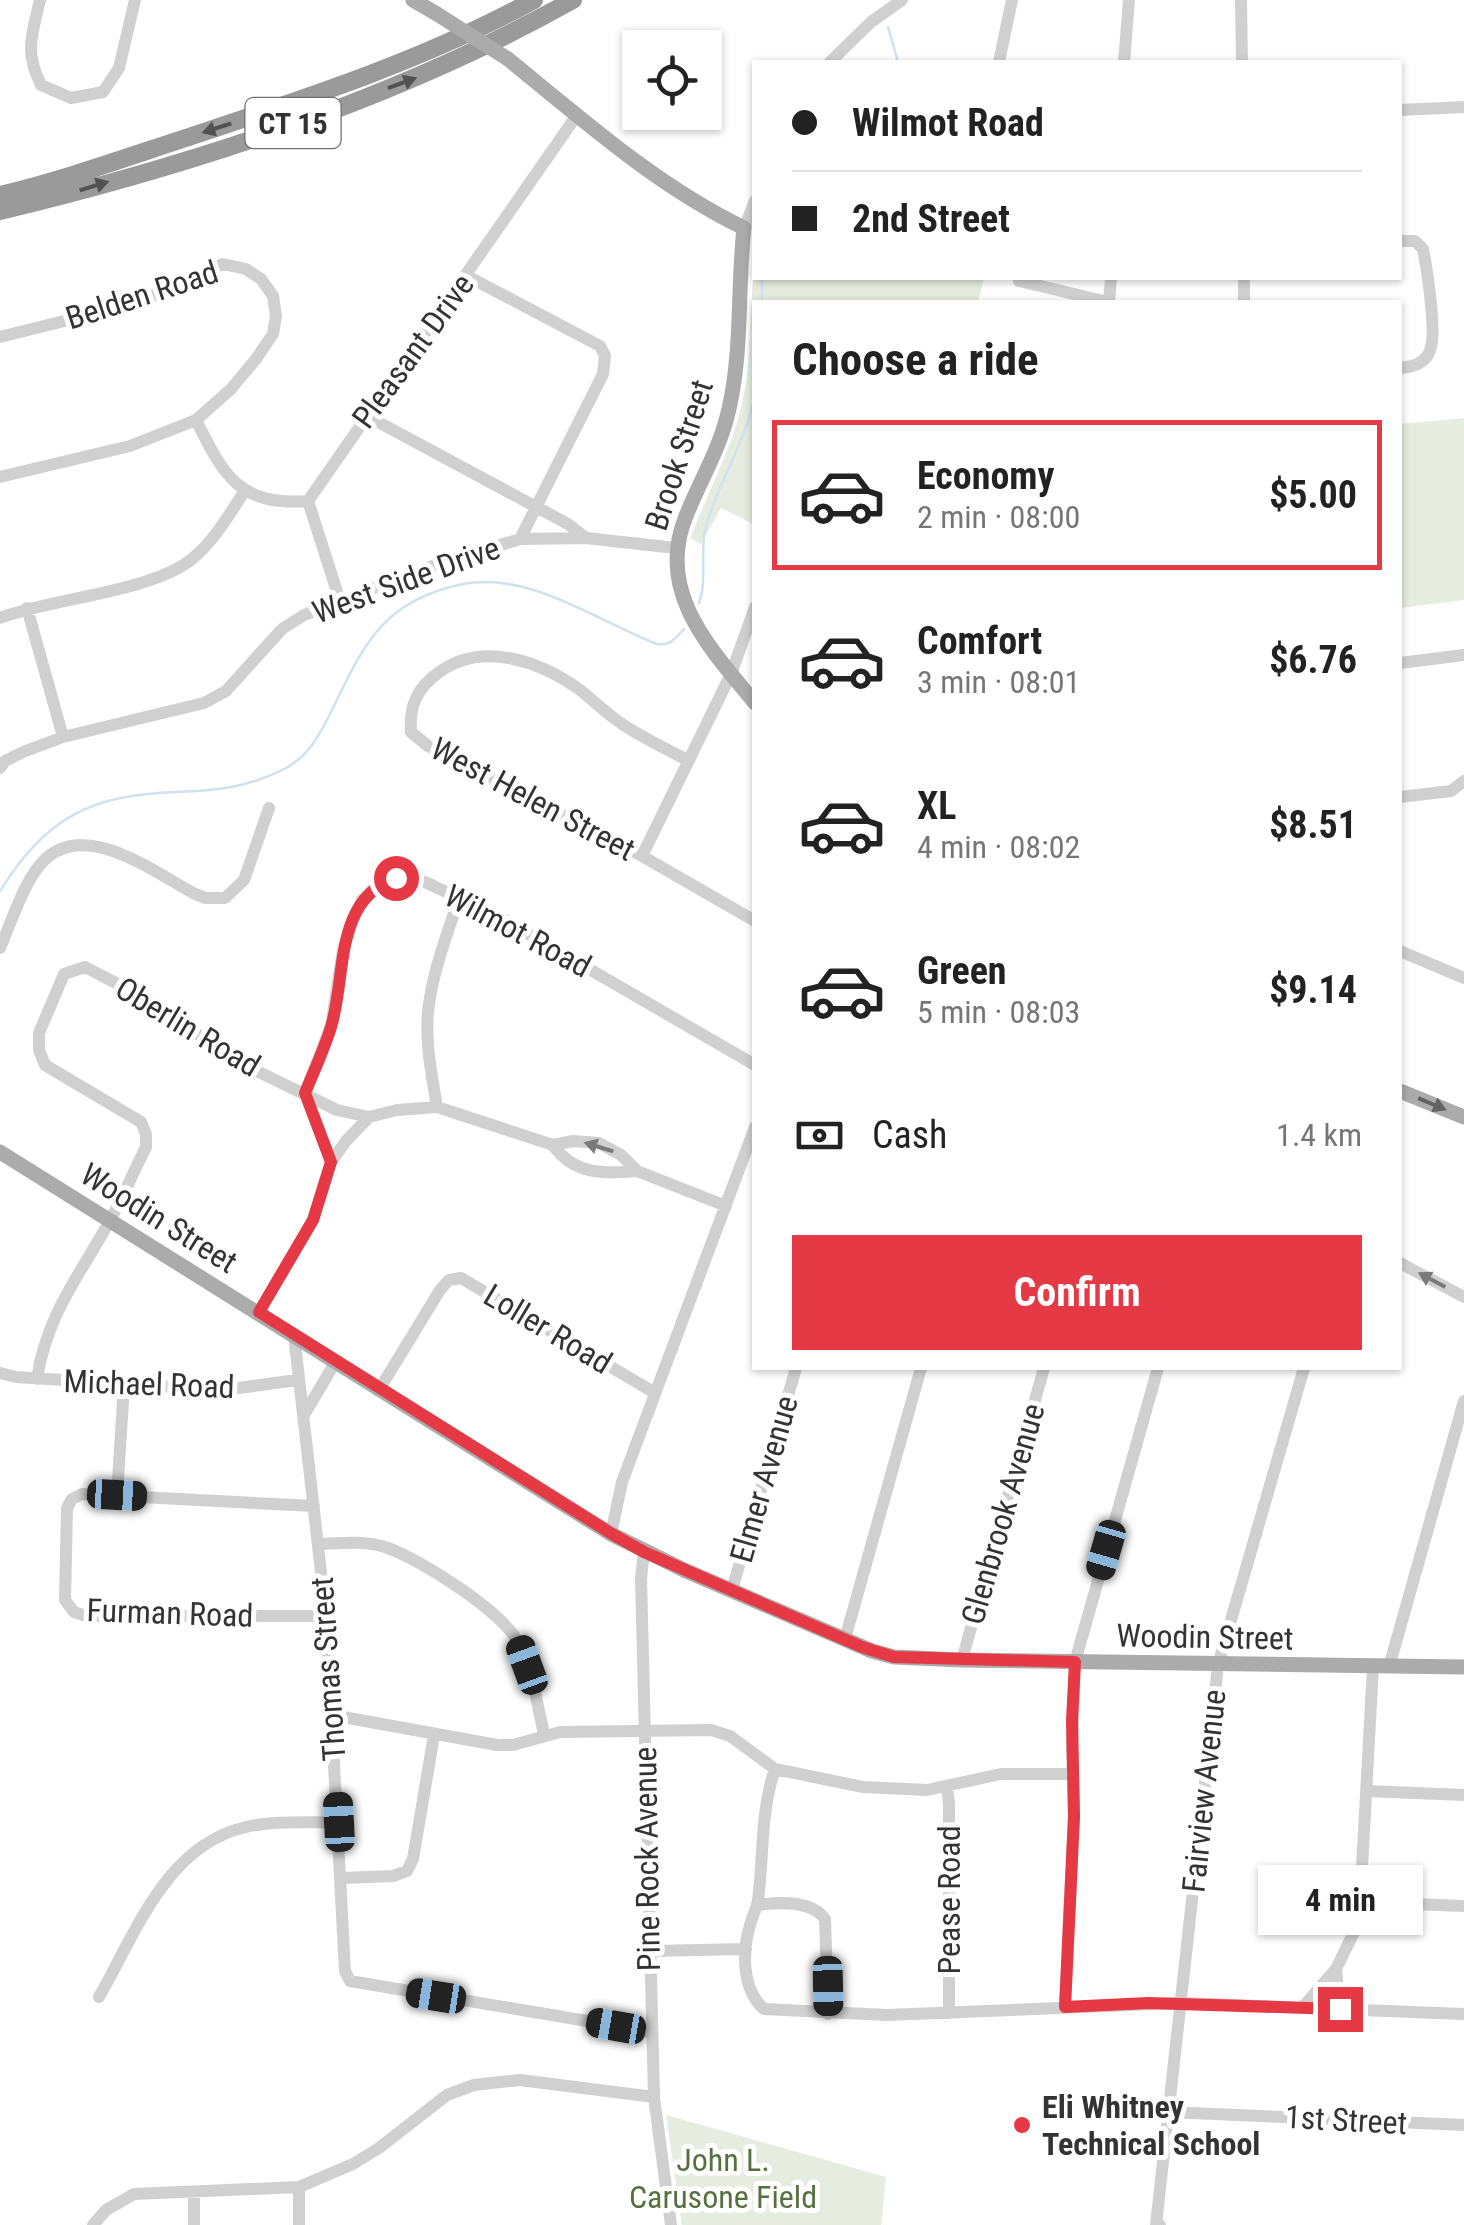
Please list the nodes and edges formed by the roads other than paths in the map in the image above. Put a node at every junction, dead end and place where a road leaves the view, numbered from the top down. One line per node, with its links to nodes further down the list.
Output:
1 (40, 0): 2 (street)
2 (135, 0)
3 (413, 0): 16 (main road, bridge)
4 (534, 0): 17 (highway, CT 15, one-way to 17)
5 (574, 0): 19 (highway, CT 15, one-way to 5)
6 (902, 0): 10 (street)
7 (1012, 0): 11 (street)
8 (1128, 0): 12 (street)
9 (1241, 0): 13 (street)
10 (832, 60)
11 (999, 60)
12 (1124, 60)
13 (1242, 60)
14 (1464, 107): 15 (street)
15 (1402, 110)
16 (577, 115): 20 (main road); 22 (street, Pleasant Drive)
17 (0, 195)
18 (752, 208): 20 (street, Brook Street)
19 (0, 211)
20 (744, 228): 35 (main road, Brook Street)
21 (1402, 241): 26 (street)
22 (467, 276): 27 (street, Pleasant Drive); 32 (street)
23 (1019, 281): 24 (street)
24 (1100, 300)
25 (0, 337): 28 (street, Belden Road)
26 (1402, 368)
27 (366, 416): 31 (street, Pleasant Drive); 32 (street)
28 (196, 420): 29 (street, Belden Road); 30 (street)
29 (0, 478)
30 (244, 492): 31 (street); 37 (street)
31 (308, 501): 36 (street)
32 (533, 507): 33 (street); 34 (street)
33 (586, 538): 34 (street, West Side Drive); 35 (street, West Side Drive)
34 (520, 539): 36 (street, West Side Drive)
35 (676, 548): 42 (main road, Brook Street)
36 (340, 601): 44 (street, West Side Drive)
37 (27, 608): 39 (street); 44 (street)
38 (752, 615): 42 (street)
39 (0, 618)
40 (1464, 655): 41 (street)
41 (1402, 663)
42 (731, 674): 43 (main road, Brook Street); 45 (street)
43 (752, 699)
44 (63, 737): 46 (street, West Side Drive)
45 (689, 760): 50 (street); 50 (street, West Helen Street)
46 (0, 768)
47 (1464, 781): 48 (street)
48 (1402, 798)
49 (269, 808): 53 (street)
50 (642, 856): 52 (street, West Helen Street)
51 (459, 898): 56 (street, Wilmot Road); 58 (street, Wilmot Road); 59 (street)
52 (752, 919)
53 (0, 948)
54 (1402, 953): 55 (street)
55 (1464, 978)
56 (752, 1063)
57 (1402, 1091): 61 (main road, one-way to 61)
58 (305, 1093): 60 (street, Oberlin Road); 65 (street); 68 (street, Oberlin Road)
59 (437, 1107): 60 (street, Oberlin Road); 63 (street, Oberlin Road)
60 (369, 1117): 65 (street)
61 (1464, 1117)
62 (752, 1135): 67 (street)
63 (554, 1145): 66 (street, Oberlin Road, one-way to 63); 66 (street, Oberlin Road)
64 (0, 1152): 68 (main road, Woodin Street)
65 (331, 1162): 71 (street)
66 (637, 1171): 67 (street, Oberlin Road)
67 (726, 1206): 84 (street)
68 (110, 1220): 71 (main road, Woodin Street); 80 (street, Oberlin Road)
69 (1402, 1265): 70 (street, one-way to 69)
70 (1464, 1297)
71 (259, 1312): 72 (main road, Woodin Street)
72 (294, 1336): 73 (main road, Woodin Street); 81 (street, Thomas Street)
73 (336, 1362): 83 (main road, Woodin Street); 86 (street)
74 (795, 1370): 92 (street, Elmer Avenue)
75 (920, 1370): 94 (street)
76 (1043, 1370): 95 (street, Glenbrook Avenue)
77 (1157, 1370): 96 (street)
78 (1303, 1370): 97 (street, Fairview Avenue)
79 (0, 1373): 80 (street, Michael Road)
80 (37, 1379): 82 (street, Michael Road)
81 (297, 1380): 82 (street, Michael Road); 86 (street, Thomas Street)
82 (124, 1385): 87 (street)
83 (379, 1390): 84 (street, Loller Road); 89 (main road, Woodin Street)
84 (655, 1393): 89 (street)
85 (1464, 1401): 98 (street)
86 (304, 1416): 88 (street, Thomas Street)
87 (117, 1495): 88 (street, Furman Road); 93 (street, Furman Road)
88 (314, 1506): 90 (street, Thomas Street)
89 (612, 1534): 91 (main road, Woodin Street)
90 (318, 1544): 93 (street, Thomas Street); 102 (street)
91 (644, 1552): 92 (main road, Woodin Street); 101 (street, Pine Rock Avenue)
92 (732, 1590): 94 (main road, Woodin Street)
93 (326, 1616): 100 (street, Thomas Street)
94 (845, 1639): 95 (main road, Woodin Street)
95 (962, 1660): 96 (main road, Woodin Street)
96 (1075, 1662): 97 (main road, Woodin Street); 105 (street)
97 (1218, 1665): 98 (main road, Woodin Street); 118 (street, Fairview Avenue)
98 (1381, 1667): 99 (main road, Woodin Street); 107 (street)
99 (1464, 1667)
100 (332, 1715): 103 (street); 109 (street, Thomas Street)
101 (644, 1730): 102 (street); 104 (street); 115 (street, Pine Rock Avenue)
102 (544, 1734): 103 (street)
103 (434, 1735): 110 (street)
104 (774, 1769): 106 (street); 112 (street)
105 (1073, 1774): 106 (street); 119 (street)
106 (947, 1788): 123 (street, Pease Road)
107 (1366, 1791): 108 (street); 111 (street)
108 (1464, 1795)
109 (339, 1822): 110 (street, Thomas Street); 117 (street)
110 (343, 1878): 125 (street, Thomas Street)
111 (1362, 1902): 113 (street); 116 (street)
112 (758, 1905): 114 (street); 122 (street)
113 (1464, 1906)
114 (746, 1949): 115 (street); 122 (street)
115 (649, 1951): 125 (street, Pine Rock Avenue)
116 (1336, 1969): 120 (street); 121 (street)
117 (99, 1997)
118 (1181, 2003): 119 (street); 120 (street); 127 (street, Fairview Avenue)
119 (1065, 2007): 123 (street)
120 (1303, 2007): 121 (street)
121 (1340, 2009): 124 (street)
122 (828, 2014): 123 (street)
123 (949, 2014)
124 (1464, 2014)
125 (652, 2032): 126 (street, Pine Rock Avenue)
126 (654, 2098): 129 (street); 134 (street, Pine Rock Avenue)
127 (1168, 2112): 128 (street, 1st Street); 135 (street, Fairview Avenue)
128 (1464, 2125)
129 (299, 2188): 130 (street); 133 (street)
130 (194, 2194): 131 (street); 132 (street)
131 (93, 2225)
132 (194, 2225)
133 (299, 2225)
134 (671, 2225)
135 (1158, 2225)

